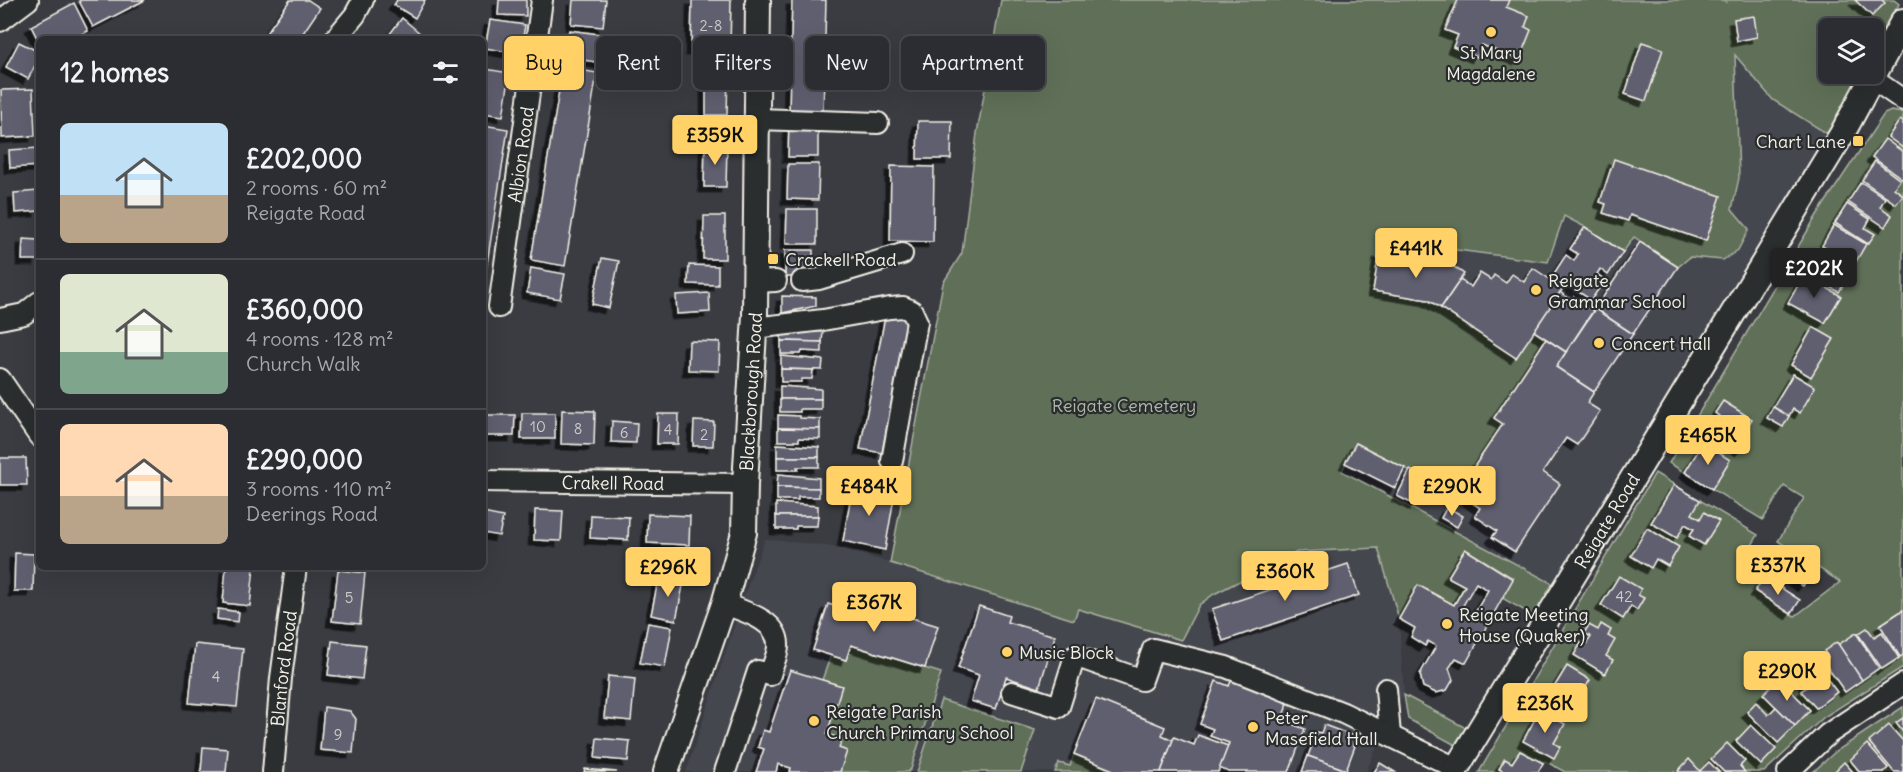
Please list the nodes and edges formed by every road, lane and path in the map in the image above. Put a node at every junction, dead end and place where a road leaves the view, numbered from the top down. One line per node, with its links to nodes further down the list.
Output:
1 (28, 0): 5 (street)
2 (363, 0): 7 (street)
3 (542, 0): 17 (street, Albion Road)
4 (758, 0): 12 (main road, Blackborough Road)
5 (0, 21)
6 (1903, 21): 8 (main road, Reigate Road)
7 (338, 36)
8 (1884, 58)
9 (1870, 84): 31 (main road, Reigate Road)
10 (1880, 84): 11 (street)
11 (1903, 100)
12 (757, 119): 13 (street); 19 (main road, Blackborough Road)
13 (878, 123)
14 (902, 254): 15 (street)
15 (802, 281)
16 (36, 304): 18 (street)
17 (499, 306)
18 (0, 318)
19 (754, 328): 22 (street); 24 (main road, Blackborough Road)
20 (0, 379): 21 (street)
21 (36, 432)
22 (892, 461)
23 (486, 481): 24 (street, Crakell Road)
24 (745, 484): 26 (main road, Blackborough Road)
25 (296, 570): 32 (street, Blanford Road)
26 (724, 604): 33 (main road, Blackborough Road); 34 (street)
27 (1903, 684): 35 (street)
28 (1386, 689): 30 (street)
29 (1012, 692): 30 (street)
30 (1390, 735): 31 (street)
31 (1455, 770)
32 (273, 772)
33 (666, 772)
34 (724, 772)
35 (1788, 772)

